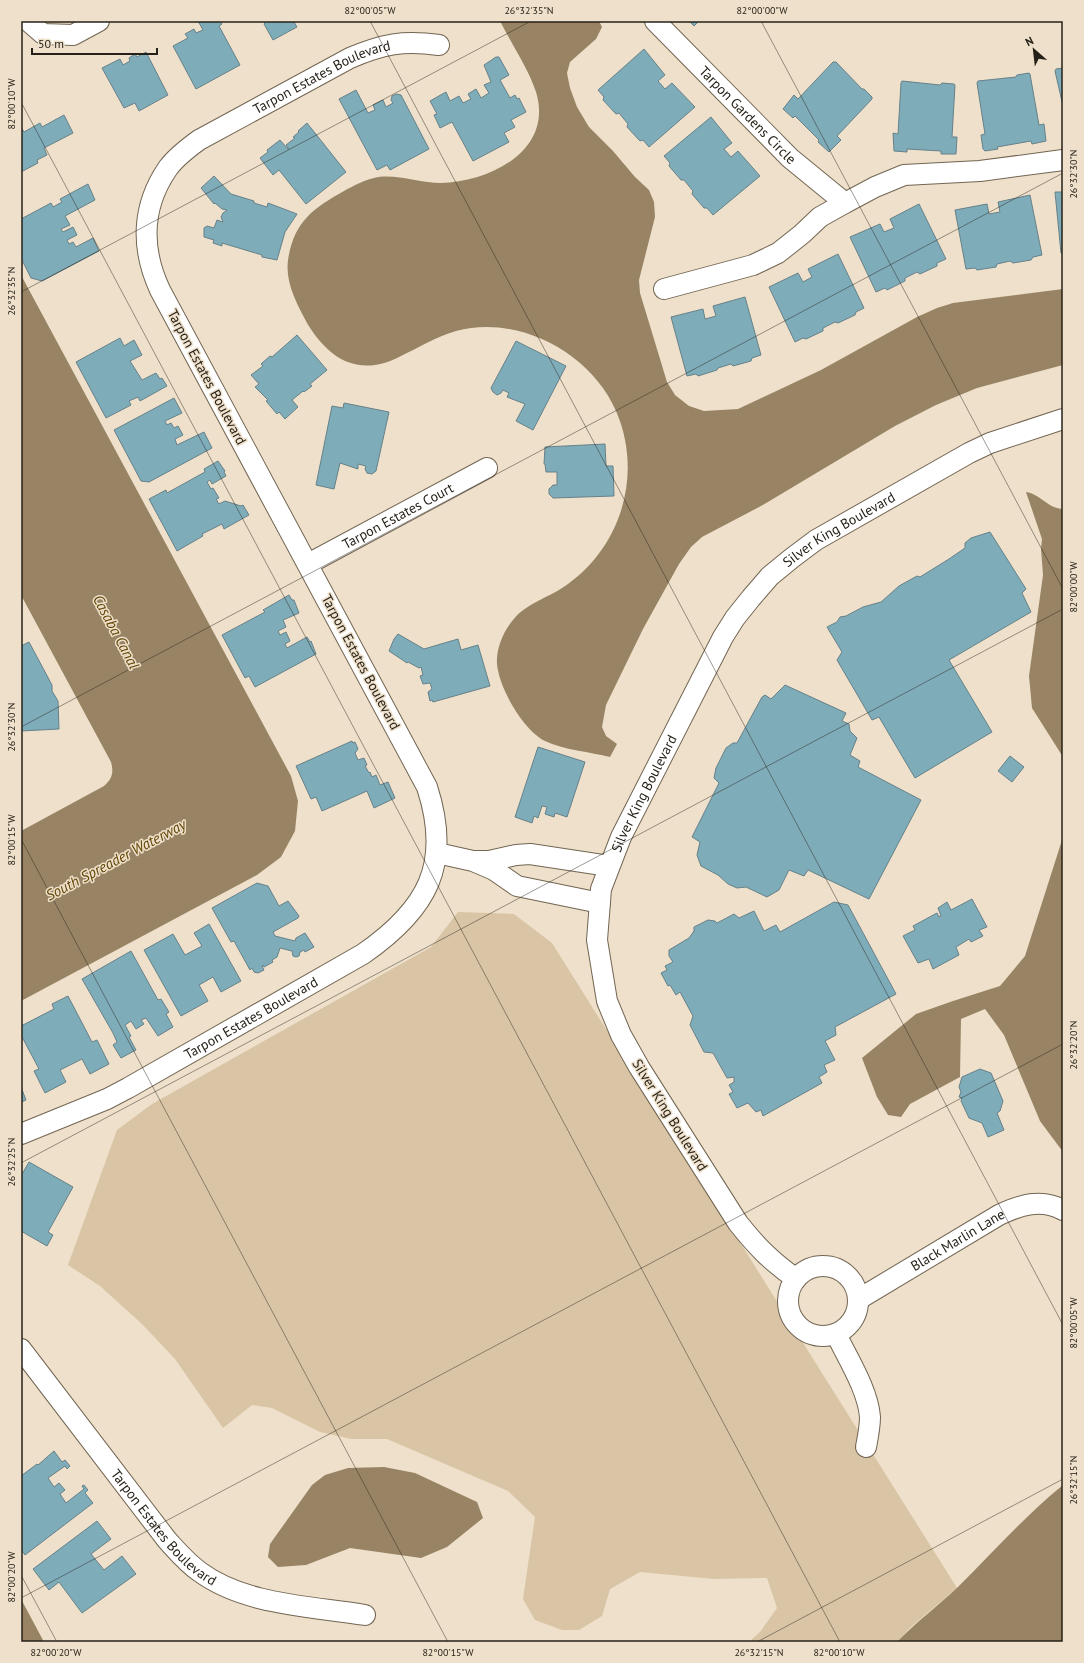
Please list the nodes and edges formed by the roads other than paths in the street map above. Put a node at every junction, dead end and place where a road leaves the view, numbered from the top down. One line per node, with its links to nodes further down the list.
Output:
1 (28, 21): 2 (street)
2 (99, 21)
3 (654, 21): 6 (street, Tarpon Gardens Circle)
4 (439, 44): 12 (street, Tarpon Estates Boulevard)
5 (1063, 160): 6 (street)
6 (845, 203): 7 (street)
7 (664, 289)
8 (1063, 419): 9 (street, Silver King Boulevard)
9 (1034, 429): 10 (street, Silver King Boulevard); 15 (street, Silver King Boulevard)
10 (1063, 434)
11 (487, 468): 12 (street, Tarpon Estates Court)
12 (308, 564): 13 (street, Tarpon Estates Boulevard)
13 (437, 853): 14 (street); 17 (street, Tarpon Estates Boulevard)
14 (474, 861): 15 (street); 16 (street)
15 (609, 866): 16 (street, Silver King Boulevard)
16 (600, 903): 19 (street, Silver King Boulevard)
17 (21, 1134)
18 (1063, 1210): 20 (street, Black Marlin Lane)
19 (796, 1279): 20 (street); 21 (street)
20 (859, 1299): 21 (street)
21 (836, 1334): 23 (street)
22 (21, 1350): 24 (street, Tarpon Estates Boulevard)
23 (866, 1448)
24 (365, 1615)

